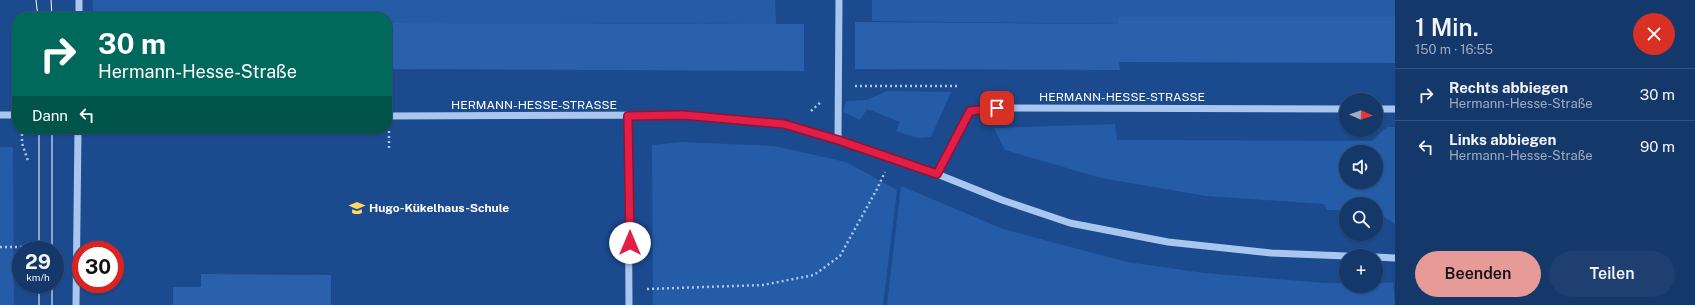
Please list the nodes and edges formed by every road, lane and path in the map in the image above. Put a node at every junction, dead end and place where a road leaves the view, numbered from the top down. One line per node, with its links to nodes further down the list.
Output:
1 (80, 0): 3 (street)
2 (839, 0): 4 (street)
3 (79, 12)
4 (838, 86): 5 (path); 9 (path); 17 (street)
5 (960, 86)
6 (1339, 109): 21 (street, HERMANN-HESSE-STRASSE)
7 (1383, 109): 8 (street)
8 (1395, 109)
9 (811, 111)
10 (0, 115): 11 (street)
11 (12, 115)
12 (392, 116): 13 (street, HERMANN-HESSE-STRASSE)
13 (628, 116): 17 (street, HERMANN-HESSE-STRASSE); 29 (street)
14 (22, 134): 19 (path)
15 (78, 134): 28 (street)
16 (389, 134): 18 (path)
17 (838, 140): 21 (street, HERMANN-HESSE-STRASSE)
18 (389, 151)
19 (28, 161)
20 (885, 171): 27 (path)
21 (937, 174): 24 (street, HERMANN-HESSE-STRASSE)
22 (0, 247): 23 (path)
23 (12, 247)
24 (1339, 256)
25 (1383, 258): 26 (street)
26 (1395, 258)
27 (647, 289)
28 (76, 305)
29 (630, 305)

